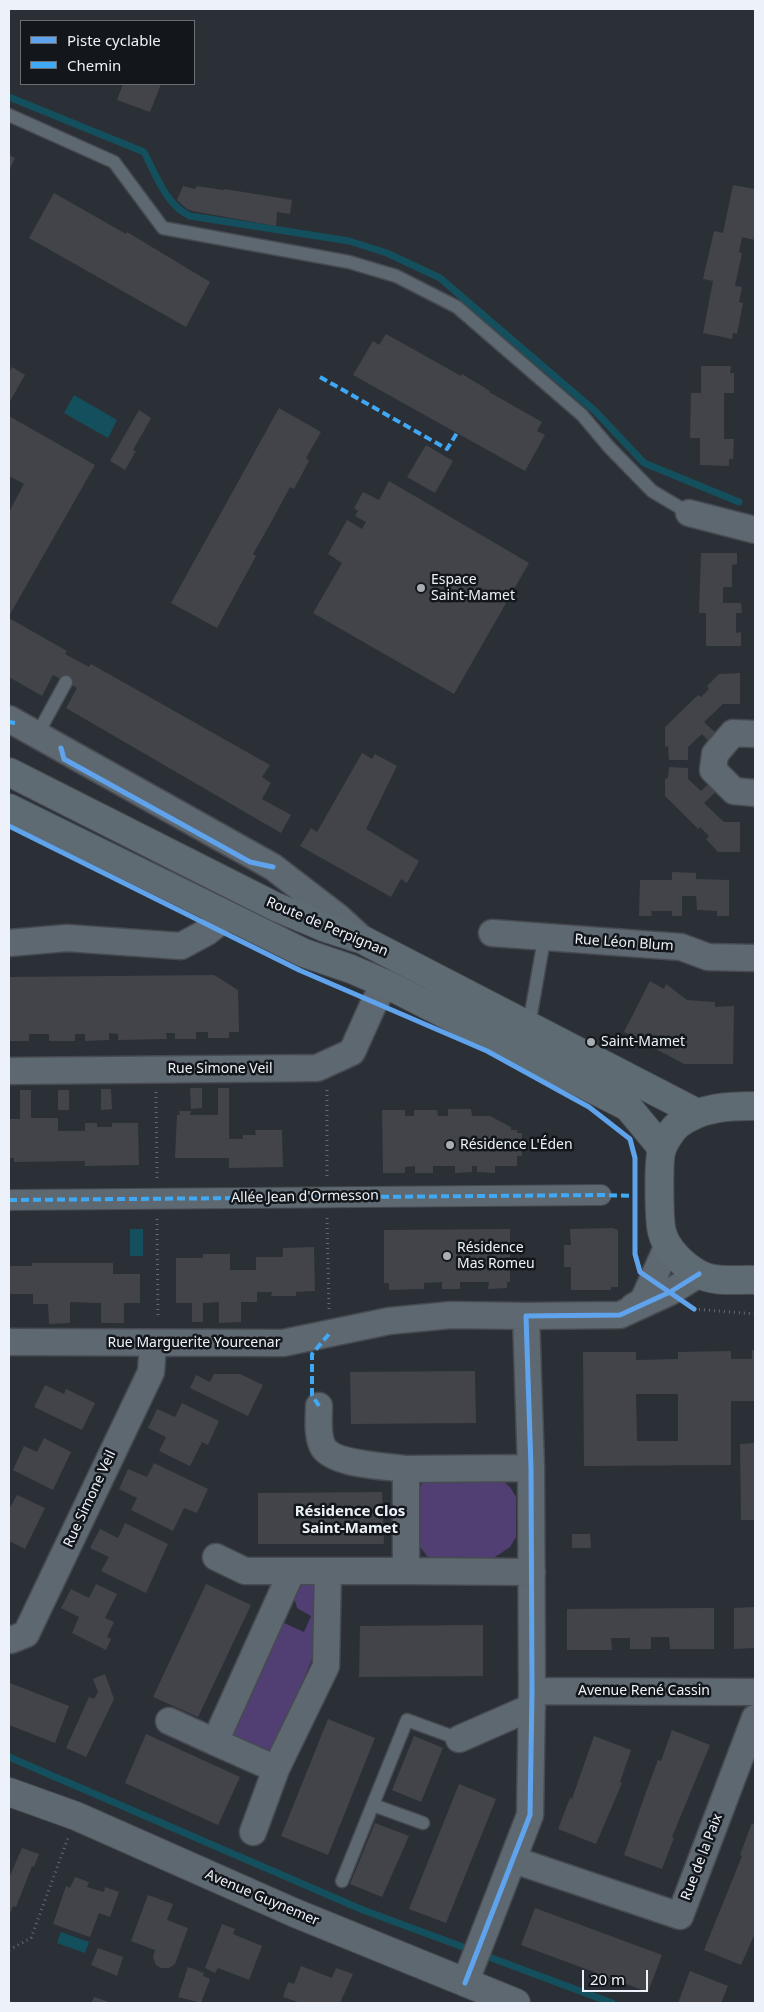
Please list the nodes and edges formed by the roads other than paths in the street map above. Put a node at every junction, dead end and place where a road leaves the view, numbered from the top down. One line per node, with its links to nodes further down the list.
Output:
1 (9, 115): 2 (lane)
2 (688, 512): 3 (street)
3 (755, 530)
4 (66, 682): 7 (lane)
5 (9, 719): 7 (street)
6 (755, 734): 9 (street)
7 (37, 735): 14 (street)
8 (9, 772): 14 (main road, Route de Perpignan)
9 (755, 792)
10 (9, 808): 11 (main road)
11 (227, 916): 15 (street); 17 (main road)
12 (546, 930): 13 (street, Rue Léon Blum); 16 (street, Rue Léon Blum); 18 (lane)
13 (492, 933)
14 (363, 940): 18 (main road, Route de Perpignan)
15 (9, 943)
16 (755, 958)
17 (386, 984): 19 (street, Rue Simone Veil); 22 (main road)
18 (529, 1025): 21 (main road, Route de Perpignan)
19 (9, 1071)
20 (751, 1102): 21 (main road)
21 (697, 1113): 22 (main road)
22 (662, 1148): 25 (main road)
23 (601, 1195): 24 (street, Allée Jean d'Ormesson)
24 (9, 1200)
25 (668, 1245): 26 (main road); 28 (street)
26 (699, 1274): 27 (main road); 28 (street)
27 (755, 1280)
28 (620, 1315): 29 (street, Rue Marguerite Yourcenar)
29 (526, 1316): 31 (street, Rue Marguerite Yourcenar); 33 (street)
30 (9, 1342): 31 (street, Rue Marguerite Yourcenar)
31 (155, 1344): 40 (street, Rue Simone Veil)
32 (319, 1406): 34 (street)
33 (531, 1468): 34 (street); 39 (street)
34 (406, 1469): 38 (street)
35 (216, 1557): 36 (street)
36 (292, 1571): 37 (street); 46 (street)
37 (328, 1571): 38 (street); 47 (street)
38 (406, 1571): 39 (street)
39 (532, 1572): 42 (street)
40 (9, 1639)
41 (755, 1692): 42 (street, Avenue René Cassin)
42 (532, 1699): 45 (street); 52 (street)
43 (169, 1721): 46 (street)
44 (755, 1722): 52 (street, Rue de la Paix)
45 (459, 1739): 49 (lane)
46 (215, 1742): 47 (street)
47 (276, 1769): 51 (street)
48 (9, 1792): 54 (street, Avenue Guynemer)
49 (373, 1805): 50 (lane); 53 (lane)
50 (423, 1824)
51 (253, 1832)
52 (514, 1860): 54 (street)
53 (342, 1881)
54 (473, 1963): 55 (street, Avenue Guynemer)
55 (516, 2003)

